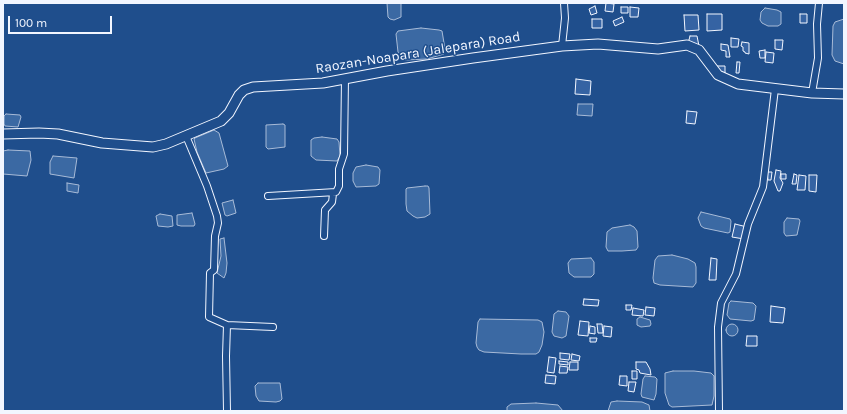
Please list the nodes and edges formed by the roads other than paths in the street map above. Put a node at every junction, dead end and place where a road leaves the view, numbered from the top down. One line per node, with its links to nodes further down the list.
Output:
1 (564, 3): 3 (street)
2 (819, 3): 6 (street)
3 (562, 46): 4 (main road, Raozan-Noapara (Jalepara) Road); 5 (main road, Raozan-Noapara (Jalepara) Road)
4 (345, 78): 9 (main road, Raozan-Noapara (Jalepara) Road); 10 (street)
5 (775, 89): 6 (main road, Raozan-Noapara (Jalepara) Road); 16 (street)
6 (812, 93): 7 (main road, Raozan-Noapara (Jalepara) Road)
7 (844, 94)
8 (3, 134): 9 (main road, Raozan-Noapara (Jalepara) Road)
9 (186, 136): 13 (street)
10 (332, 194): 11 (street); 12 (street)
11 (268, 196)
12 (324, 236)
13 (227, 325): 14 (street); 15 (street)
14 (273, 327)
15 (227, 411)
16 (719, 411)

